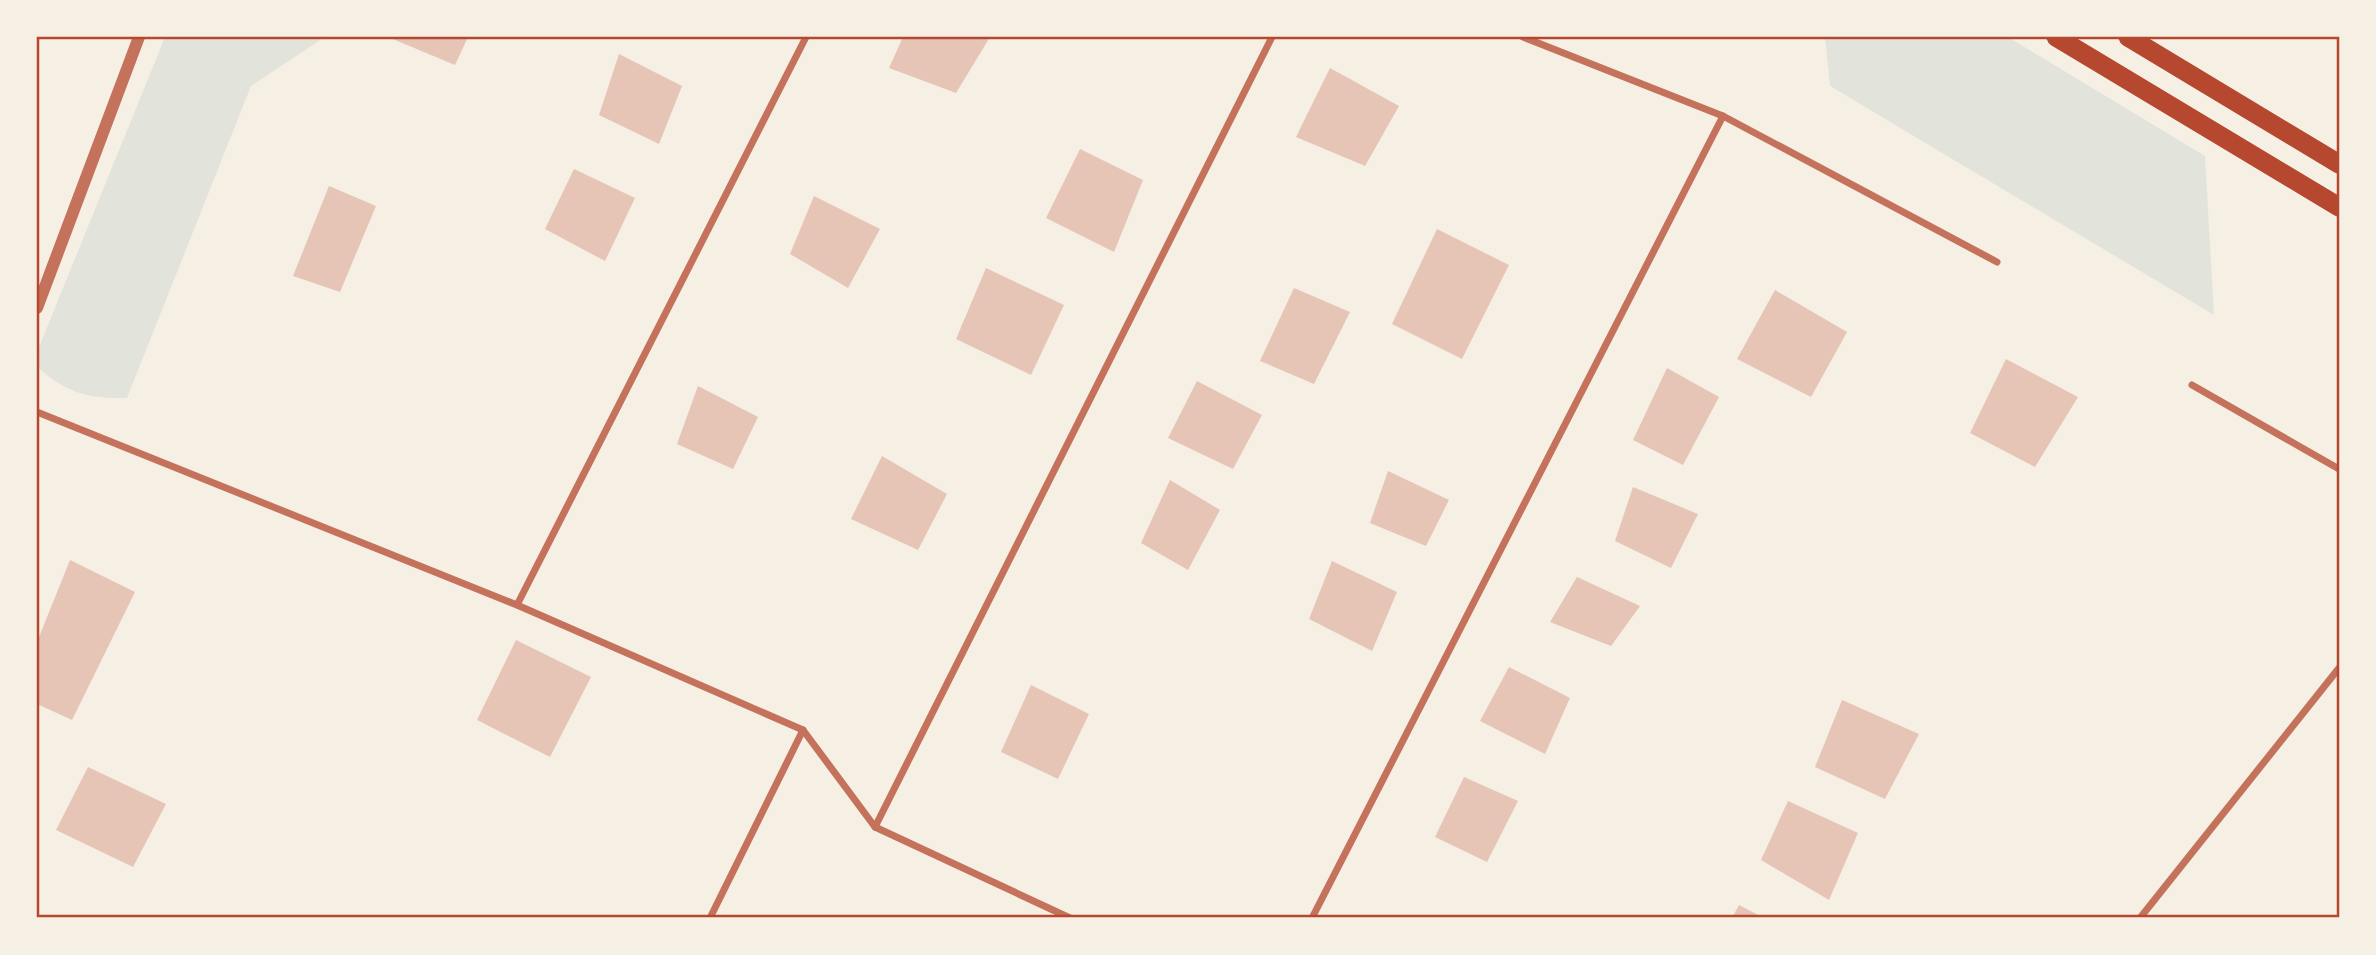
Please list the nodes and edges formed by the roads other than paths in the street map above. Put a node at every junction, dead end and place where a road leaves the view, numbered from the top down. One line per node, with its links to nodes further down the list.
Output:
1 (138, 37): 11 (street)
2 (806, 37): 15 (street)
3 (1272, 37): 18 (street)
4 (1523, 37): 7 (street)
5 (2056, 37): 9 (highway)
6 (2128, 37): 8 (highway)
7 (1723, 116): 10 (street); 21 (street)
8 (2339, 164)
9 (2339, 207)
10 (1997, 262)
11 (37, 308)
12 (2192, 385): 14 (street)
13 (37, 412): 15 (street)
14 (2339, 468)
15 (517, 605): 17 (street)
16 (2339, 668): 22 (street)
17 (803, 730): 18 (street); 19 (street)
18 (875, 827): 20 (street)
19 (710, 918)
20 (1070, 918)
21 (1312, 918)
22 (2140, 918)

